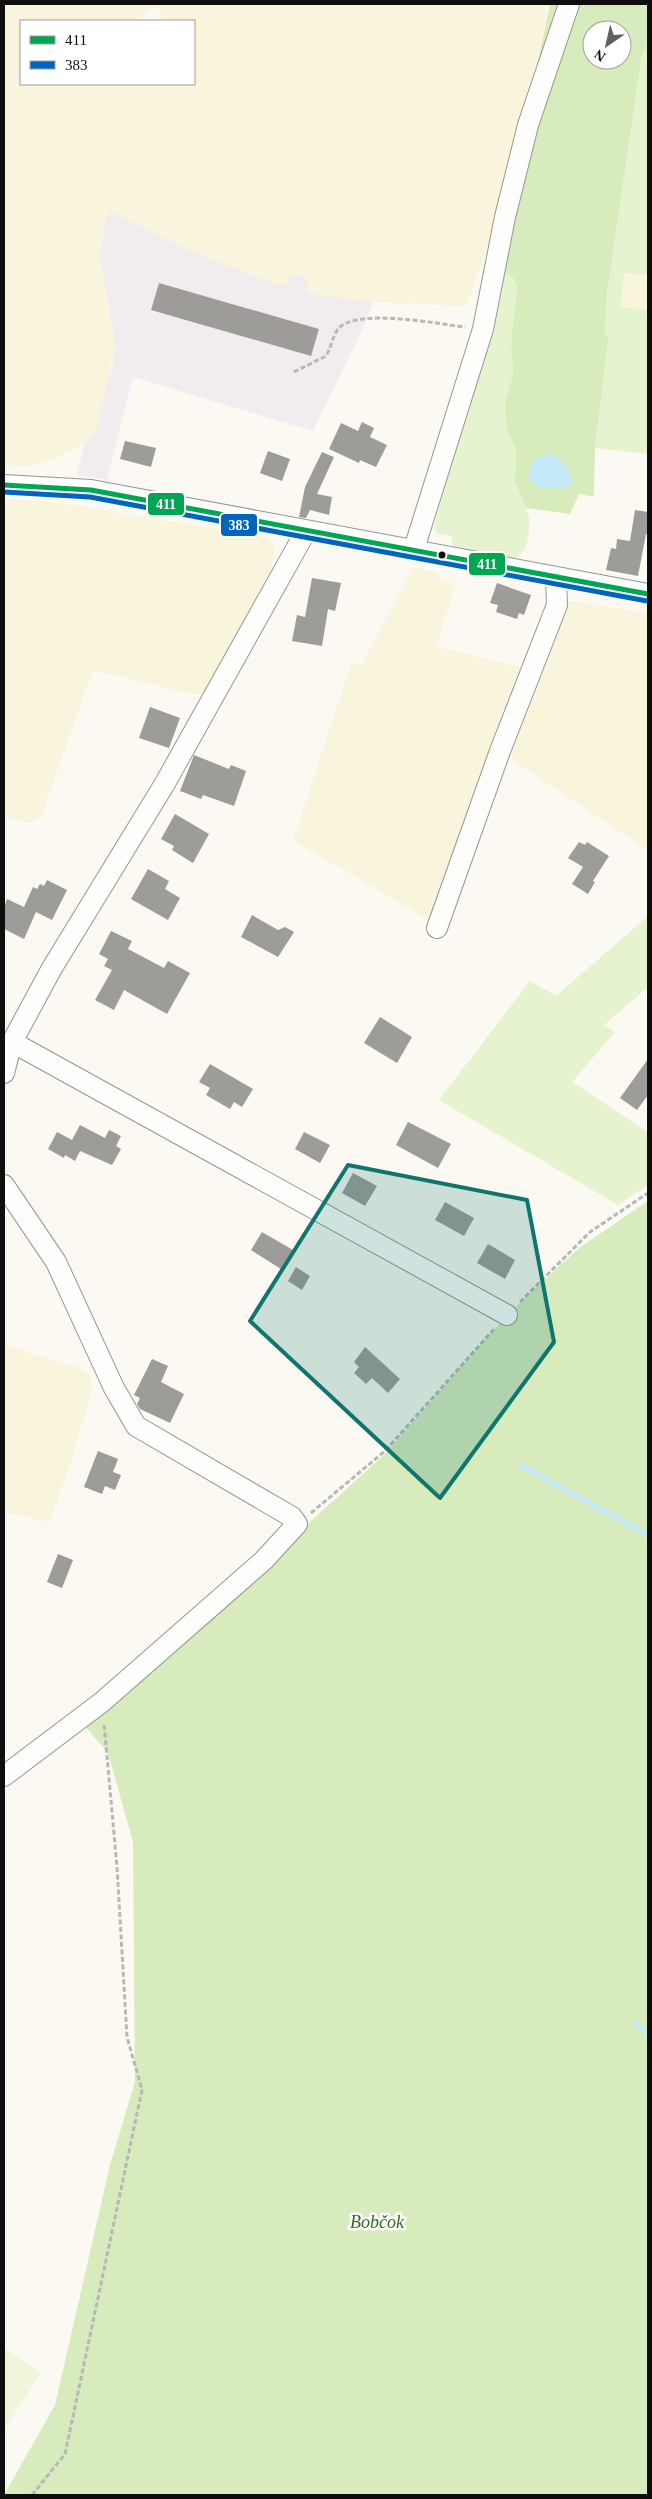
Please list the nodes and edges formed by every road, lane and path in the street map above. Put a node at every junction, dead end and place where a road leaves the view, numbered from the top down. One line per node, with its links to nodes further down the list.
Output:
1 (569, 4): 2 (street)
2 (483, 329): 3 (path); 6 (street)
3 (294, 372)
4 (4, 485): 5 (street)
5 (306, 531): 6 (street); 10 (street)
6 (414, 549): 7 (street)
7 (556, 579): 8 (street); 9 (street)
8 (648, 594)
9 (437, 928)
10 (12, 1042): 11 (street); 14 (street)
11 (4, 1073)
12 (4, 1185): 15 (street)
13 (648, 1193): 14 (path)
14 (507, 1315): 15 (path)
15 (297, 1524): 16 (street)
16 (102, 1702): 17 (street); 18 (path)
17 (4, 1776)
18 (32, 2495)

